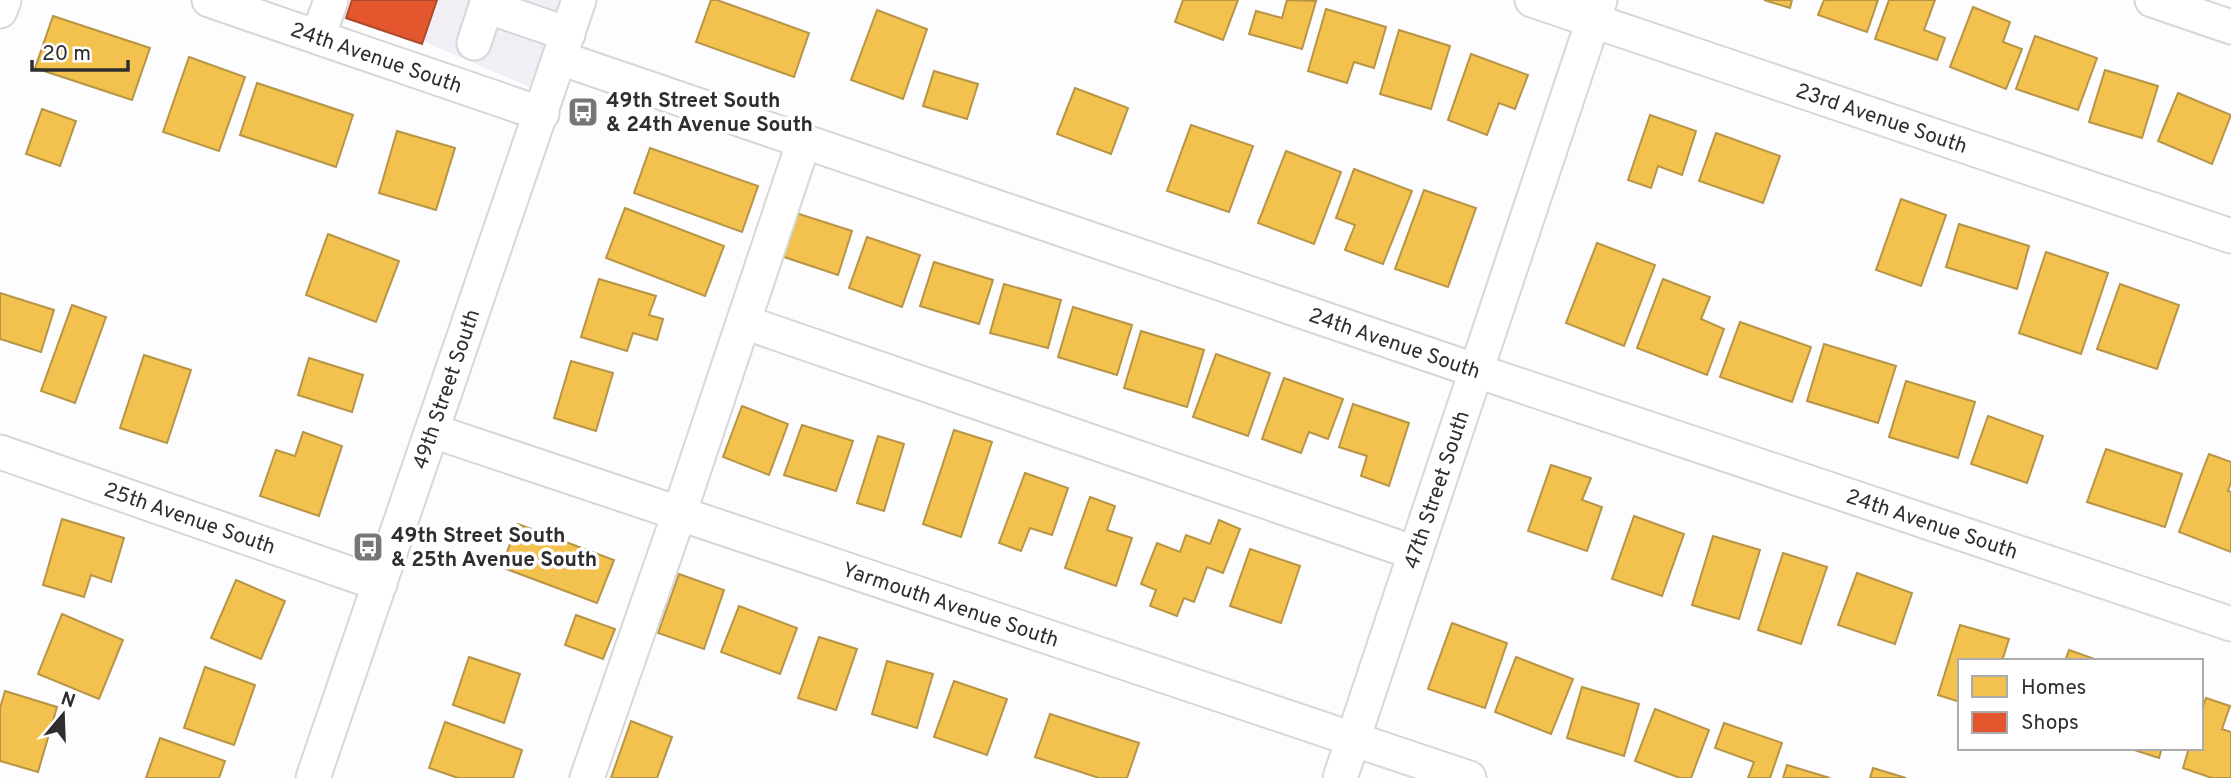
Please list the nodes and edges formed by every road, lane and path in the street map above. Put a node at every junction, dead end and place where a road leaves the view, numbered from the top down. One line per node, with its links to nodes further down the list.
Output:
1 (4, 0): 9 (street)
2 (209, 0): 11 (street, 24th Avenue South)
3 (331, 0): 11 (street)
4 (579, 0): 13 (street, 49th Street South)
5 (1532, 0): 8 (street, 23rd Avenue South)
6 (2152, 0): 10 (street)
7 (487, 3): 12 (street); 13 (street, 24th Avenue South)
8 (1596, 10): 16 (street, 23rd Avenue South); 18 (street, 47th Street South)
9 (0, 11)
10 (2231, 27)
11 (318, 37): 14 (street, 24th Avenue South)
12 (474, 43)
13 (564, 46): 14 (street, 49th Street South); 15 (street, 24th Avenue South)
14 (542, 114): 19 (street, 49th Street South)
15 (804, 141): 17 (street); 18 (street, 24th Avenue South)
16 (2231, 236)
17 (744, 322): 21 (street); 22 (street)
18 (1476, 371): 22 (street, 47th Street South); 24 (street, 24th Avenue South)
19 (433, 431): 21 (street, Yarmouth Avenue South); 23 (street, 49th Street South)
20 (3, 461): 23 (street, 25th Avenue South)
21 (679, 514): 25 (street, Yarmouth Avenue South); 27 (street)
22 (1415, 553): 25 (street, 47th Street South)
23 (380, 584): 26 (street, 49th Street South)
24 (2231, 624)
25 (1353, 738): 28 (street, 47th Street South); 29 (street, Yarmouth Avenue South)
26 (313, 778)
27 (587, 778)
28 (1340, 778)
29 (1469, 778)

